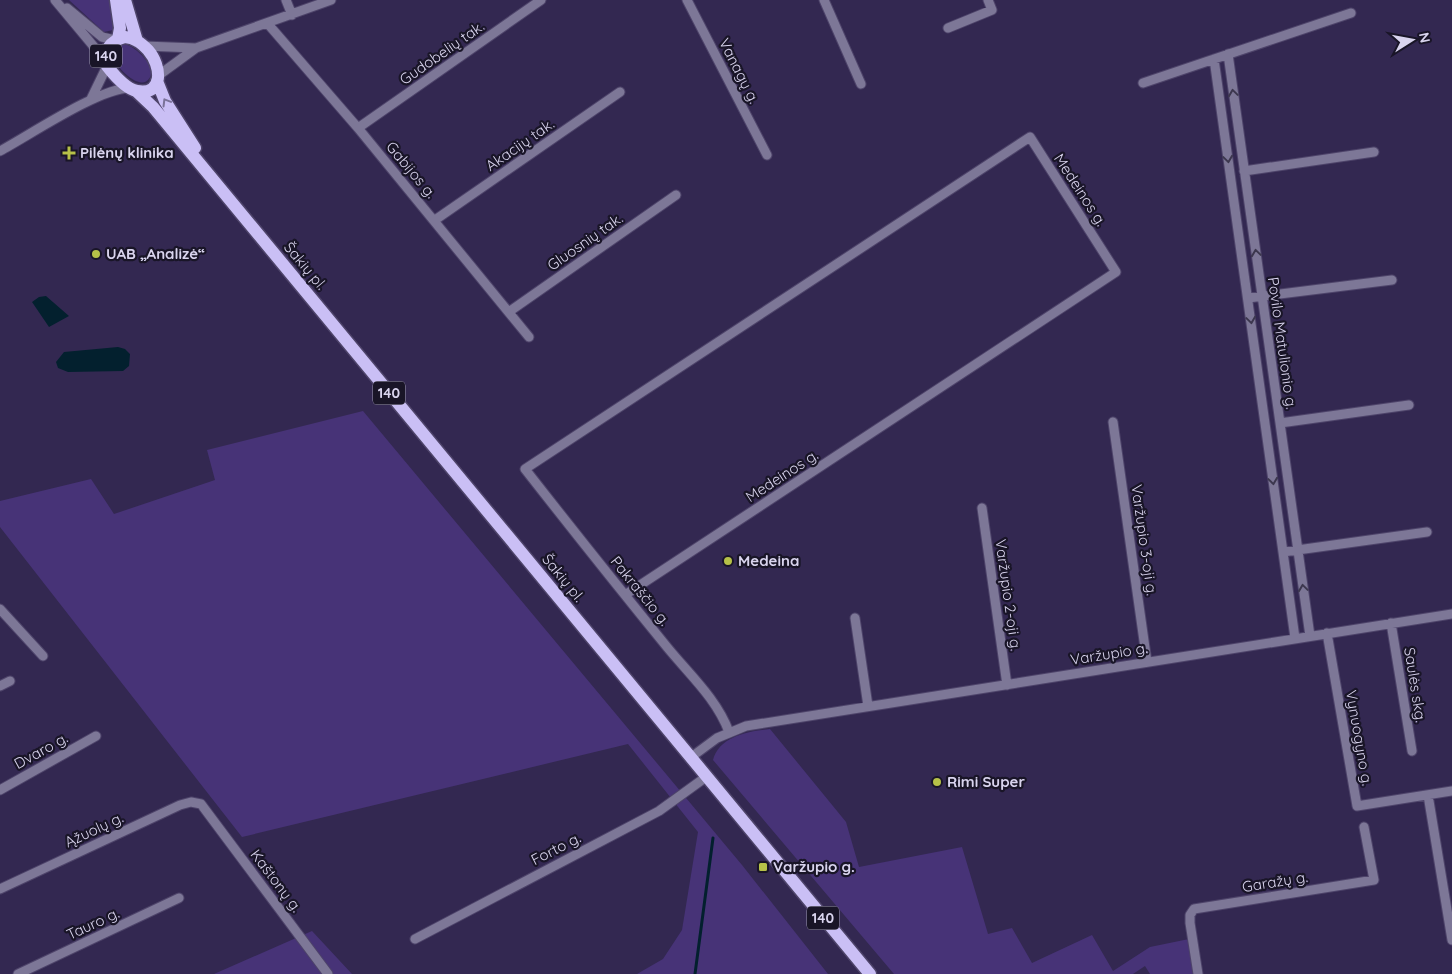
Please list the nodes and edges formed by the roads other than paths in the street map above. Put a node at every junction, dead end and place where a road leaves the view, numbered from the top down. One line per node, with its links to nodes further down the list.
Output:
1 (56, 0): 14 (street); 19 (street)
2 (116, 0): 14 (main road, 140)
3 (125, 0): 15 (main road, 140)
4 (286, 0): 11 (street)
5 (331, 0): 11 (street)
6 (541, 0): 26 (street, Gudobelių tak.)
7 (687, 0): 29 (street, Vanagų g.)
8 (824, 0): 22 (street)
9 (988, 0): 13 (street)
10 (1351, 13): 17 (street)
11 (292, 15): 12 (street)
12 (268, 24): 16 (street); 26 (street, Gabijos g.)
13 (948, 28)
14 (117, 40): 15 (main road, 140); 19 (main road, 140)
15 (141, 43): 16 (street); 20 (main road, 140)
16 (196, 48): 20 (street)
17 (1228, 54): 18 (street); 30 (street, Povilo Matulionio g., one-way to 17)
18 (1214, 59): 21 (street); 36 (street, Povilo Matulionio g., one-way to 36)
19 (106, 63): 23 (main road, 140); 25 (street)
20 (158, 78): 23 (main road); 32 (main road, Šakių pl. / 140, one-way to 20)
21 (1143, 83)
22 (861, 84)
23 (133, 90): 25 (street); 32 (main road, Šakių pl. / 140)
24 (620, 92): 33 (street, Akacijų tak.)
25 (91, 99): 27 (street)
26 (358, 128): 33 (street, Gabijos g.)
27 (0, 152)
28 (1374, 152): 30 (street)
29 (767, 155)
30 (1244, 171): 35 (street, Povilo Matulionio g., one-way to 30)
31 (676, 195): 37 (street, Gluosnių tak.)
32 (231, 202): 64 (main road, Šakių pl. / 140)
33 (435, 220): 37 (street, Gabijos g.)
34 (1392, 280): 35 (street)
35 (1262, 296): 36 (street); 41 (street, Povilo Matulionio g.)
36 (1248, 298): 46 (street, Povilo Matulionio g., one-way to 46)
37 (510, 311): 38 (street, Gabijos g.)
38 (529, 337)
39 (1409, 405): 41 (street)
40 (1113, 422): 56 (street, Varžupio 3-oji g.)
41 (1280, 423): 45 (street, Povilo Matulionio g.)
42 (525, 470): 47 (street, Pakraščio g.); 47 (street, Medeinos g.)
43 (982, 508): 58 (street, Varžupio 2-oji g.)
44 (1427, 532): 45 (street)
45 (1298, 550): 46 (street); 53 (street, Povilo Matulionio g., one-way to 45)
46 (1283, 552): 54 (street, Povilo Matulionio g.)
47 (625, 595): 61 (street, Pakraščio g.)
48 (0, 609): 55 (street)
49 (1452, 614): 51 (street, Varžupio g.)
50 (855, 618): 60 (street)
51 (1391, 623): 52 (street, Varžupio g.); 63 (street, Saulės skg.)
52 (1327, 633): 53 (street, Varžupio g.); 68 (street, Vynuogyno g.)
53 (1310, 636): 54 (street, Varžupio g.)
54 (1295, 638): 56 (street, Varžupio g.)
55 (44, 656)
56 (1147, 662): 58 (street, Varžupio g.)
57 (10, 680): 59 (street)
58 (1007, 685): 60 (street, Varžupio g.)
59 (0, 686)
60 (868, 706): 61 (street, Varžupio g.)
61 (730, 732): 64 (street, Varžupio g.)
62 (96, 736): 66 (street, Dvaro g.)
63 (1412, 751)
64 (690, 758): 65 (main road, Šakių pl. / 140)
65 (706, 777): 73 (street, Forto g.); 77 (main road, Šakių pl. / 140)
66 (0, 790)
67 (1452, 790): 68 (street, Vynuogyno g.)
68 (1428, 795): 74 (street)
69 (201, 804): 71 (street, Ąžuolų g.); 76 (street, Kaštonų g.)
70 (1364, 827): 78 (street, Garažų g.)
71 (0, 890)
72 (179, 898): 75 (street, Tauro g.)
73 (415, 939)
74 (1452, 940)
75 (18, 974)
76 (328, 974)
77 (870, 974)
78 (1198, 974)

